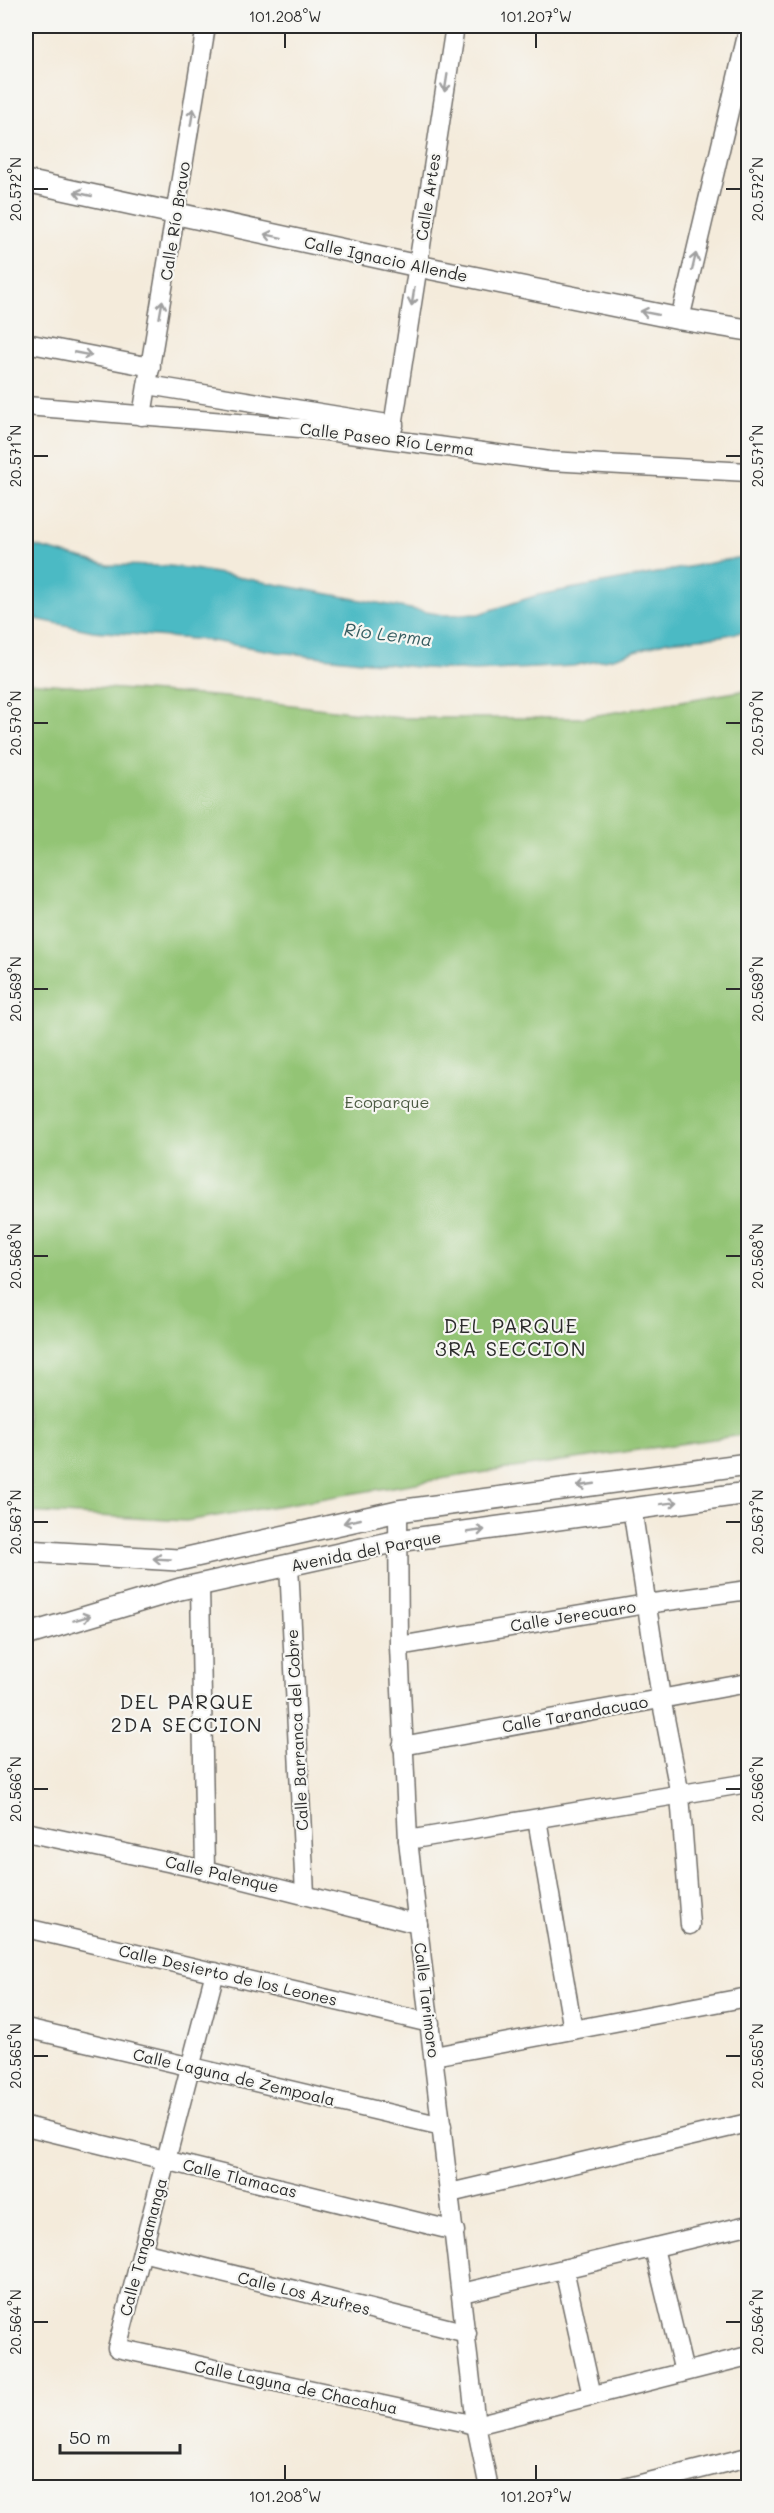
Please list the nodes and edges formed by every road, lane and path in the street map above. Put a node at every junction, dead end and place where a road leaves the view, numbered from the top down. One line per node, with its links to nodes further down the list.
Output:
1 (206, 26): 5 (street, Calle Río Bravo, one-way to 1)
2 (455, 26): 6 (street, Calle Artes, one-way to 6)
3 (748, 31): 7 (street, one-way to 3)
4 (26, 181): 5 (street, Calle Ignacio Allende, one-way to 4)
5 (177, 215): 6 (street, Calle Ignacio Allende, one-way to 5); 10 (street, Calle Río Bravo, one-way to 5)
6 (418, 266): 7 (street, Calle Ignacio Allende, one-way to 6); 13 (street, Calle Artes, one-way to 13)
7 (680, 319): 8 (street, Calle Ignacio Allende)
8 (748, 330)
9 (26, 344): 10 (street, one-way to 10)
10 (150, 376): 12 (street, Calle Río Bravo); 13 (street)
11 (26, 406): 12 (street, Calle Paseo Río Lerma)
12 (142, 416): 13 (street, Calle Paseo Río Lerma)
13 (392, 432): 14 (street, Calle Paseo Río Lerma)
14 (748, 472)
15 (748, 1464): 18 (street, Avenida del Parque, one-way to 18)
16 (748, 1493): 17 (street, Avenida del Parque, one-way to 16)
17 (632, 1508): 19 (street, Avenida del Parque, one-way to 17); 24 (street)
18 (398, 1511): 19 (street, Calle Tarimoro); 20 (street, Avenida del Parque, one-way to 20)
19 (398, 1541): 21 (street, Avenida del Parque); 26 (street, Calle Tarimoro)
20 (26, 1551)
21 (289, 1565): 22 (street, Avenida del Parque); 36 (street, Calle Barranca del Cobre)
22 (200, 1584): 25 (street, Avenida del Parque, one-way to 22); 35 (street)
23 (748, 1590): 24 (street, Calle Jerecuaro)
24 (646, 1604): 26 (street, Calle Jerecuaro); 28 (street)
25 (26, 1635)
26 (399, 1646): 29 (street, Calle Tarimoro)
27 (748, 1683): 28 (street, Calle Tarandacuao)
28 (661, 1698): 29 (street, Calle Tarandacuao); 31 (street)
29 (402, 1746): 34 (street, Calle Tarimoro)
30 (748, 1783): 31 (street)
31 (680, 1795): 32 (street); 38 (street)
32 (537, 1819): 34 (street); 44 (street)
33 (26, 1832): 35 (street, Calle Palenque)
34 (408, 1840): 37 (street, Calle Tarimoro)
35 (206, 1869): 36 (street, Calle Palenque)
36 (305, 1894): 37 (street, Calle Palenque)
37 (418, 1924): 42 (street, Calle Tarimoro)
38 (690, 1926)
39 (26, 1928): 40 (street, Calle Desierto de los Leones)
40 (215, 1972): 42 (street, Calle Desierto de los Leones); 46 (street, Calle Tangamanga)
41 (748, 1997): 44 (street)
42 (430, 2023): 45 (street, Calle Tarimoro)
43 (26, 2028): 46 (street, Calle Laguna de Zempoala)
44 (573, 2030): 45 (street)
45 (434, 2056): 49 (street, Calle Tarimoro)
46 (191, 2066): 49 (street, Calle Laguna de Zempoala); 50 (street, Calle Tangamanga)
47 (748, 2123): 51 (street)
48 (26, 2126): 50 (street, Calle Tlamacas)
49 (442, 2126): 51 (street, Calle Tarimoro)
50 (166, 2160): 53 (street, Calle Tlamacas); 55 (street, Calle Tangamanga)
51 (450, 2193): 53 (street, Calle Tarimoro)
52 (748, 2225): 54 (street)
53 (455, 2231): 57 (street, Calle Tarimoro)
54 (654, 2248): 56 (street); 61 (street)
55 (142, 2252): 58 (street, Calle Los Azufres); 59 (street, Calle Tangamanga)
56 (564, 2269): 57 (street); 62 (street)
57 (462, 2293): 58 (street, Calle Tarimoro)
58 (467, 2333): 63 (street, Calle Tarimoro)
59 (117, 2348): 63 (street, Calle Laguna de Chacahua)
60 (748, 2356): 61 (street)
61 (684, 2372): 62 (street)
62 (592, 2396): 63 (street)
63 (476, 2425): 65 (street, Calle Tarimoro)
64 (748, 2457): 66 (street)
65 (489, 2487)
66 (625, 2487)

